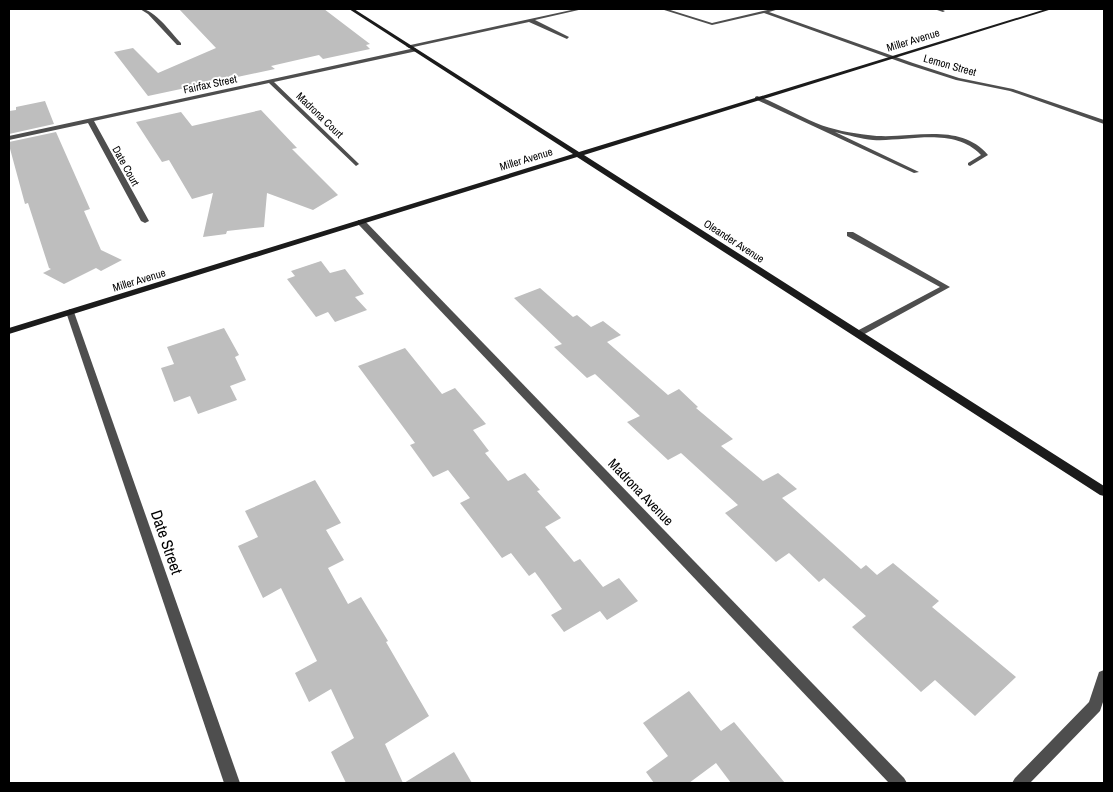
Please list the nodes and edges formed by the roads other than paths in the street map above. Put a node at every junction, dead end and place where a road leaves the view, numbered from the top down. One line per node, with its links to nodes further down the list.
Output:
1 (142, 9): 12 (street)
2 (351, 9): 13 (street, Oleander Avenue)
3 (582, 9): 10 (street, Fairfax Street)
4 (662, 9): 9 (street)
5 (777, 9): 9 (street)
6 (936, 9): 8 (street)
7 (1050, 9): 14 (street, Miller Avenue)
8 (943, 11)
9 (764, 12): 14 (street, Lemon Street)
10 (530, 20): 11 (street); 13 (street, Fairfax Street)
11 (567, 38)
12 (179, 44)
13 (412, 48): 15 (street, Fairfax Street); 21 (street, Oleander Avenue)
14 (891, 57): 16 (street, Miller Avenue); 18 (street, Lemon Street)
15 (270, 81): 17 (street, Fairfax Street); 22 (street, Madrona Court)
16 (757, 98): 19 (street); 21 (street, Miller Avenue)
17 (90, 120): 20 (street, Fairfax Street); 25 (street, Date Court)
18 (1104, 122)
19 (813, 125): 23 (street); 24 (street)
20 (9, 138)
21 (577, 154): 26 (street, Miller Avenue); 30 (street, Oleander Avenue)
22 (356, 164)
23 (970, 164)
24 (916, 172)
25 (145, 221)
26 (361, 222): 28 (street, Miller Avenue); 34 (street, Madrona Avenue)
27 (850, 234): 30 (street)
28 (70, 312): 29 (street, Miller Avenue); 33 (street, Date Street)
29 (9, 331)
30 (858, 334): 31 (street, Oleander Avenue)
31 (1104, 492)
32 (1104, 677): 35 (street)
33 (232, 783)
34 (899, 783)
35 (1020, 783)

